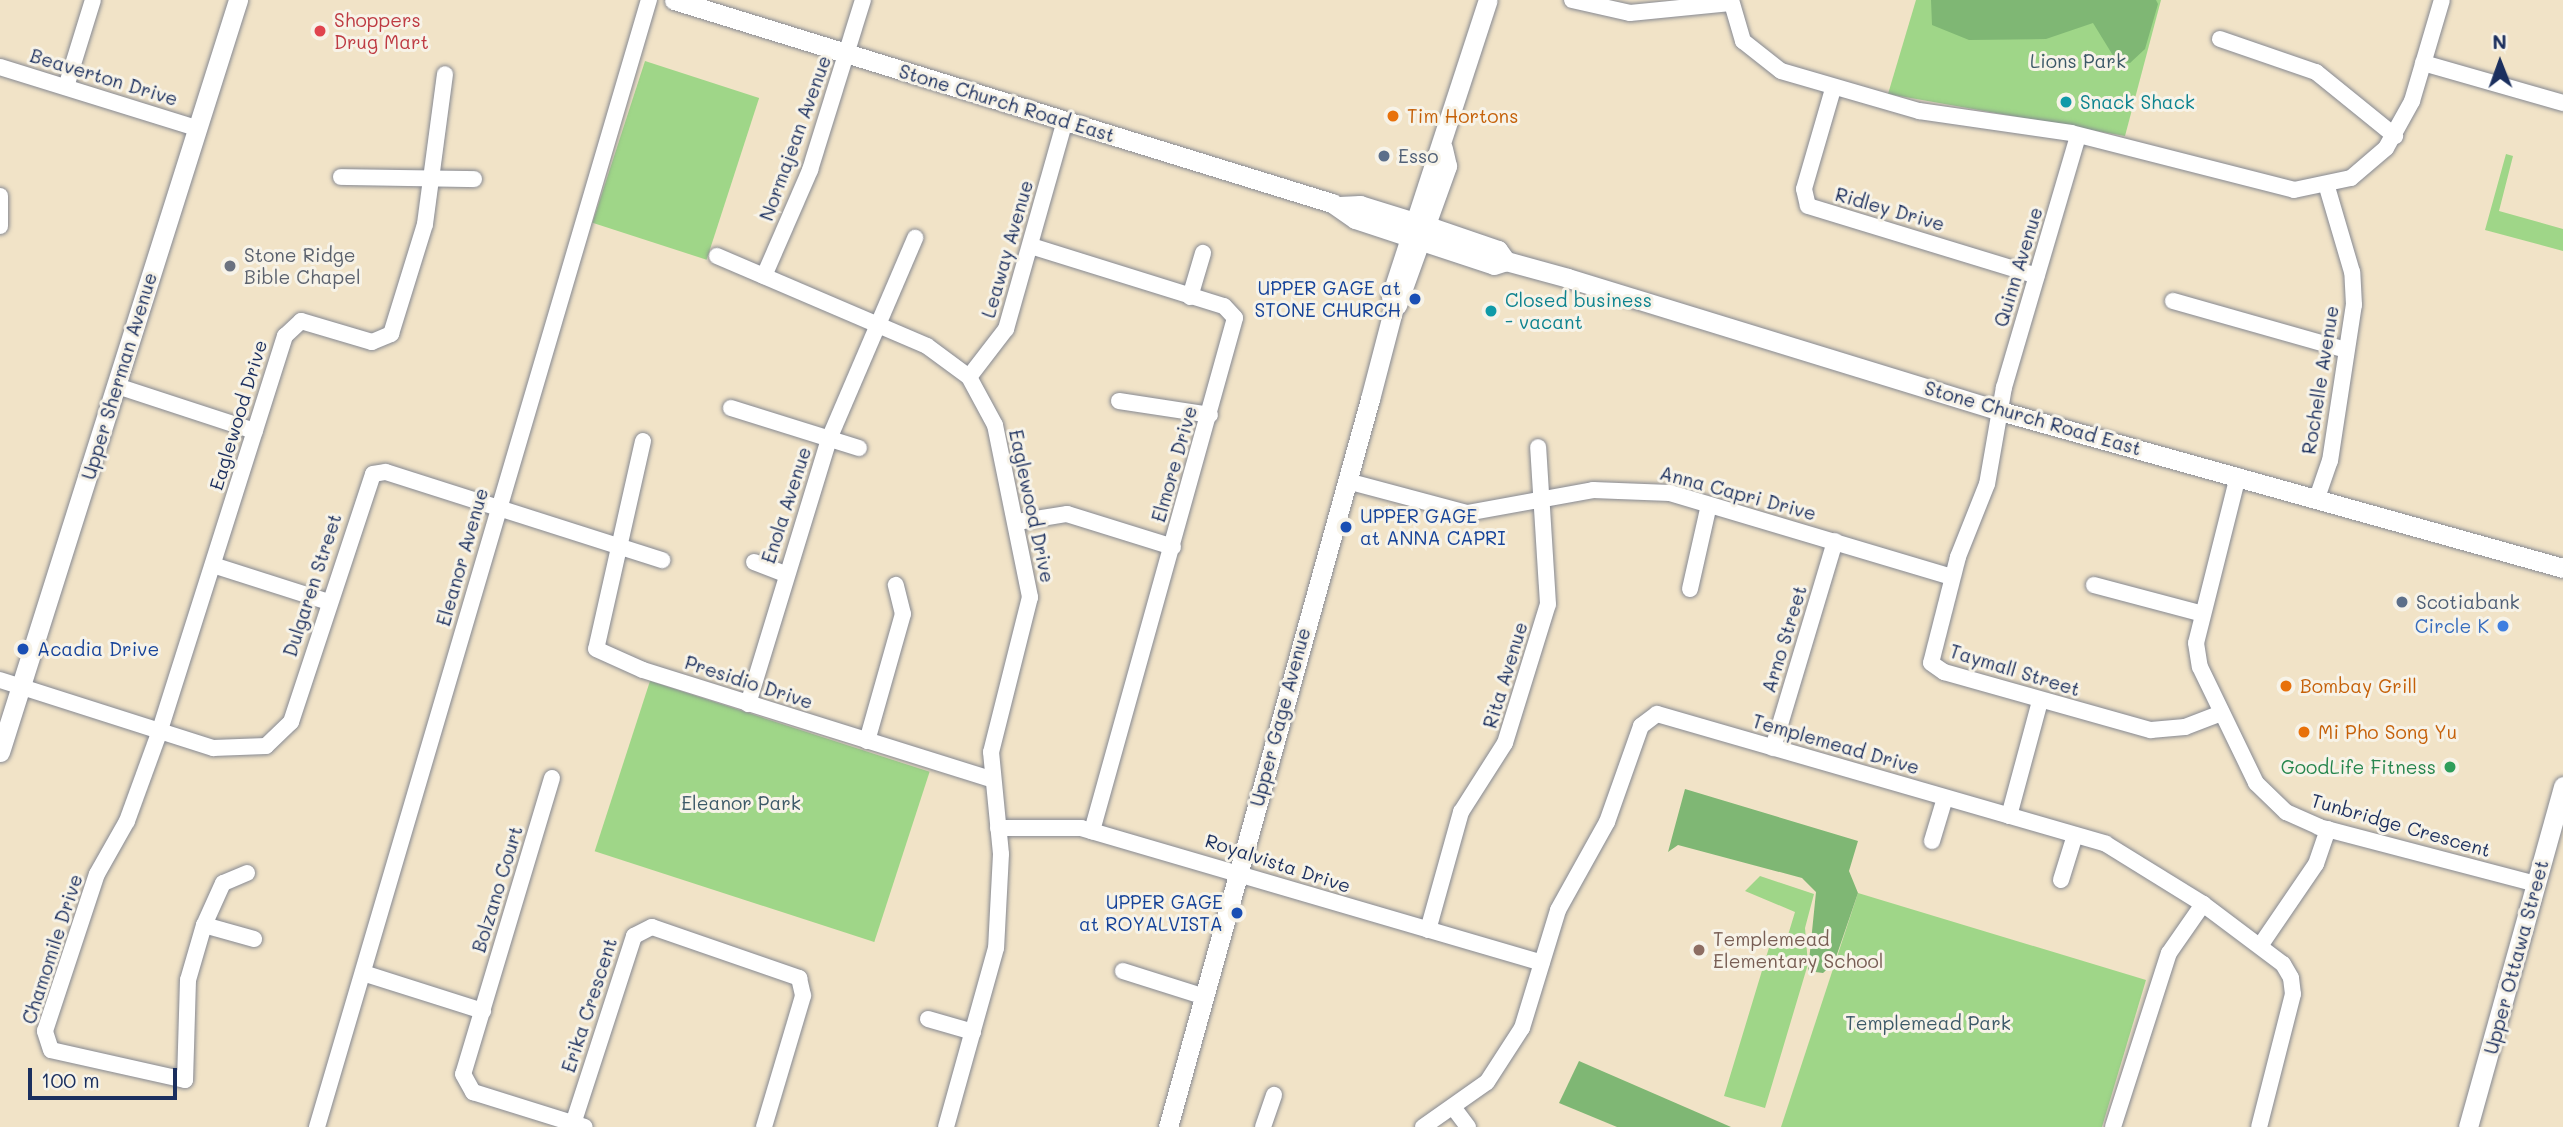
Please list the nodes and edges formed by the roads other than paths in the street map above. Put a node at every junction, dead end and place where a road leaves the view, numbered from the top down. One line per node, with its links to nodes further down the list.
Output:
1 (93, 0): 15 (street)
2 (238, 0): 19 (main road, Upper Sherman Avenue)
3 (649, 0): 55 (street, Eleanor Avenue)
4 (674, 0): 11 (main road, Stone Church Road East)
5 (863, 0): 11 (street, Normajean Avenue)
6 (1488, 0): 28 (main road, Upper Gage Avenue)
7 (1572, 0): 9 (street)
8 (2442, 0): 12 (street)
9 (1731, 2): 16 (street)
10 (2220, 39): 21 (street)
11 (848, 54): 18 (main road, Stone Church Road East); 33 (street, Normajean Avenue)
12 (2423, 62): 17 (street); 21 (street)
13 (0, 67): 15 (street, Beaverton Drive)
14 (445, 74): 24 (street)
15 (66, 87): 19 (street, Beaverton Drive)
16 (1833, 89): 20 (street); 34 (street, Ridley Drive)
17 (2563, 103)
18 (1065, 121): 28 (main road, Stone Church Road East); 30 (street, Leaway Avenue)
19 (196, 128): 40 (main road, Upper Sherman Avenue)
20 (2078, 136): 25 (street); 34 (street, Quinn Avenue)
21 (2395, 136): 25 (street)
22 (341, 177): 24 (street)
23 (474, 179): 24 (street)
24 (430, 181): 45 (street, Eaglewood Drive)
25 (2327, 187): 38 (street, Rochelle Avenue)
26 (0, 196): 27 (street)
27 (0, 226)
28 (1418, 232): 43 (main road, Stone Church Road East); 51 (main road, Upper Gage Avenue)
29 (915, 238): 37 (street, Enola Avenue)
30 (1031, 246): 35 (street, Elmore Drive); 39 (street, Leaway Avenue)
31 (1203, 253): 35 (street)
32 (718, 256): 33 (street, Eaglewood Drive)
33 (764, 276): 37 (street, Eaglewood Drive)
34 (2037, 276): 43 (street, Quinn Avenue)
35 (1190, 297): 44 (street, Elmore Drive)
36 (2173, 301): 38 (street)
37 (879, 324): 39 (street, Eaglewood Drive); 46 (street, Enola Avenue)
38 (2343, 349): 52 (street, Rochelle Avenue)
39 (969, 377): 56 (street, Eaglewood Drive)
40 (117, 386): 45 (street); 72 (main road, Upper Sherman Avenue)
41 (1119, 401): 44 (street)
42 (732, 408): 46 (street)
43 (2000, 411): 50 (main road, Stone Church Road East); 65 (street, Taymall Street)
44 (1210, 415): 58 (street, Elmore Drive)
45 (255, 431): 62 (street, Eaglewood Drive)
46 (829, 439): 49 (street); 64 (street, Enola Avenue)
47 (643, 441): 59 (street)
48 (1538, 447): 53 (street, Rita Avenue)
49 (859, 448)
50 (2238, 477): 52 (main road, Stone Church Road East); 70 (street, Tunbridge Crescent)
51 (1347, 481): 53 (street, Anna Capri Drive); 91 (main road, Upper Gage Avenue)
52 (2317, 498): 63 (main road, Stone Church Road East)
53 (1539, 499): 54 (street, Anna Capri Drive); 96 (street, Rita Avenue)
54 (1709, 505): 57 (street, Anna Capri Drive); 68 (street)
55 (497, 509): 59 (street, Dulgaren Street); 69 (street, Dulgaren Street); 101 (street, Eleanor Avenue)
56 (1017, 522): 58 (street); 81 (street, Eaglewood Drive)
57 (1835, 541): 65 (street, Anna Capri Drive); 78 (street, Arno Street)
58 (1173, 547): 87 (street, Elmore Drive)
59 (619, 549): 60 (street, Dulgaren Street); 74 (street, Presidio Drive)
60 (662, 560)
61 (754, 562): 64 (street)
62 (213, 565): 69 (street); 76 (street, Eaglewood Drive)
63 (2563, 568)
64 (786, 574): 74 (street, Enola Avenue)
65 (1952, 577): 73 (street, Taymall Street)
66 (896, 585): 77 (street)
67 (2094, 585): 70 (street)
68 (1690, 589)
69 (329, 602): 76 (street, Dulgaren Street)
70 (2199, 613): 75 (street, Tunbridge Crescent)
71 (0, 680): 72 (street)
72 (20, 686): 76 (street, Dulgaren Street); 79 (main road, Upper Sherman Avenue)
73 (2040, 701): 75 (street, Taymall Street); 84 (street)
74 (747, 704): 77 (street, Presidio Drive)
75 (2221, 713): 86 (street, Tunbridge Crescent)
76 (159, 733): 95 (street, Chamomile Drive)
77 (867, 741): 81 (street, Presidio Drive)
78 (1773, 748): 83 (street, Templemead Drive); 99 (street, Templemead Drive)
79 (0, 752)
80 (552, 778): 103 (street, Bolzano Court)
81 (991, 779): 85 (street, Eaglewood Drive)
82 (2563, 786): 93 (main road, Upper Ottawa Street)
83 (1945, 798): 84 (street, Templemead Drive); 89 (street)
84 (2009, 816): 88 (street, Templemead Drive)
85 (998, 828): 87 (street, Royalvista Drive); 105 (street, Eaglewood Drive)
86 (2328, 830): 93 (street, Tunbridge Crescent); 98 (street)
87 (1092, 831): 91 (street, Royalvista Drive)
88 (2075, 835): 92 (street); 94 (street, Templemead Drive)
89 (1932, 841)
90 (247, 873): 95 (street)
91 (1238, 874): 96 (street, Royalvista Drive); 102 (main road, Upper Gage Avenue)
92 (2061, 880)
93 (2536, 884): 118 (main road, Upper Ottawa Street)
94 (2203, 904): 98 (street, Templemead Drive); 116 (street)
95 (204, 925): 97 (street)
96 (1428, 930): 99 (street, Royalvista Drive)
97 (254, 939)
98 (2260, 946): 117 (street, Templemead Drive)
99 (1542, 962): 107 (street, Templemead Drive)
100 (1124, 971): 102 (street)
101 (363, 972): 103 (street); 109 (street, Eleanor Avenue)
102 (1205, 997): 112 (main road, Upper Gage Avenue)
103 (483, 1011): 108 (street, Bolzano Court)
104 (928, 1019): 105 (street)
105 (973, 1032): 111 (street, Eaglewood Drive)
106 (1274, 1095): 113 (street)
107 (1453, 1107): 114 (street, Templemead Drive); 115 (street)
108 (577, 1126): 110 (street, Erika Crescent)
109 (317, 1127)
110 (764, 1127)
111 (946, 1127)
112 (1168, 1127)
113 (1263, 1127)
114 (1423, 1127)
115 (1468, 1127)
116 (2113, 1127)
117 (2259, 1127)
118 (2469, 1127)

